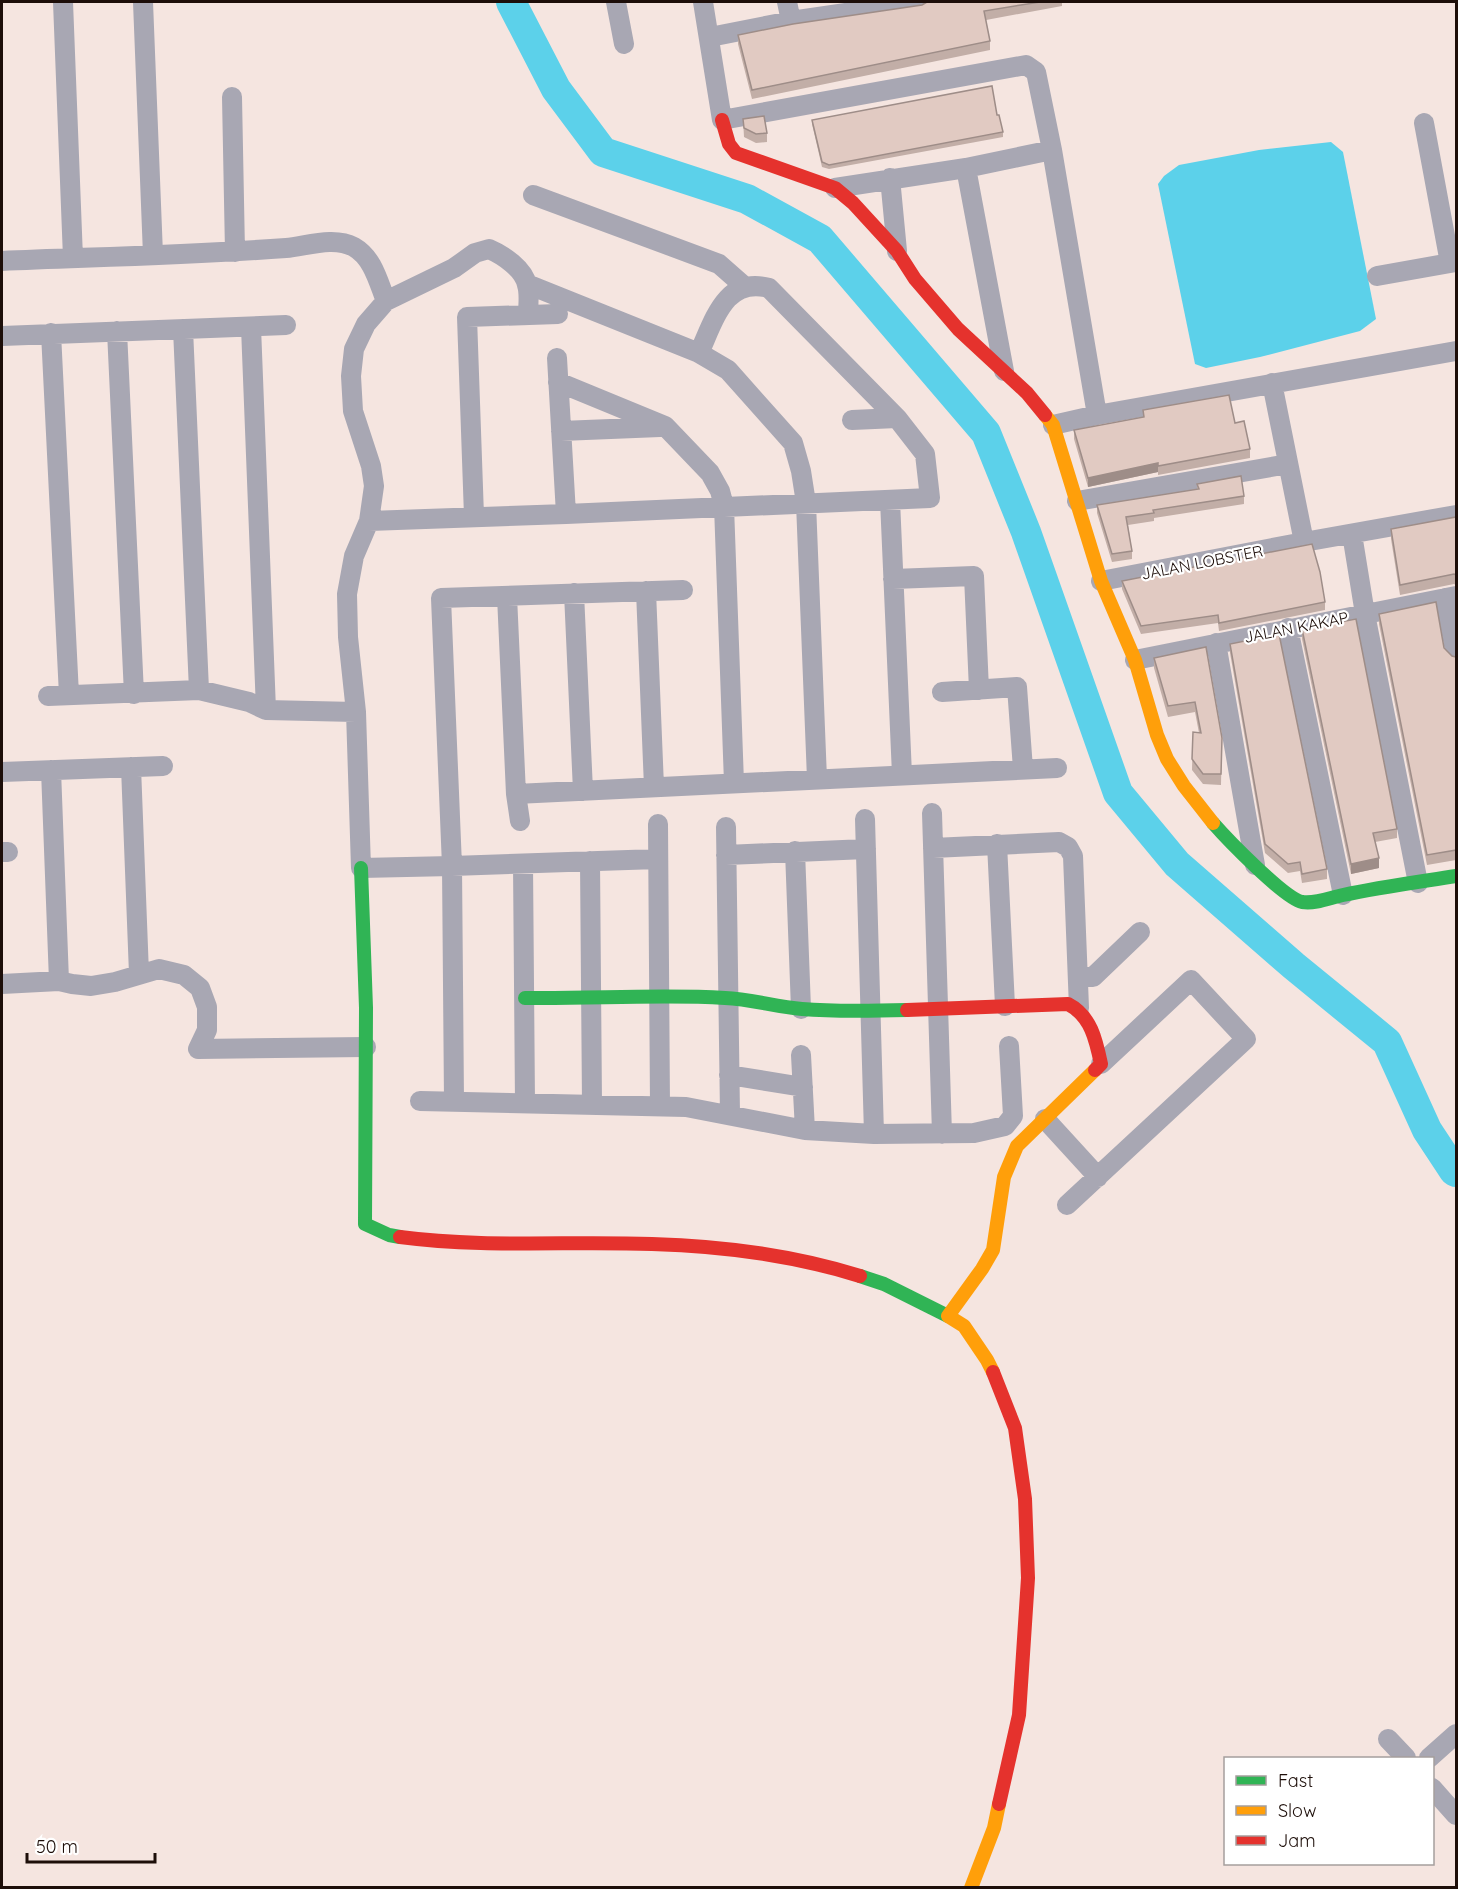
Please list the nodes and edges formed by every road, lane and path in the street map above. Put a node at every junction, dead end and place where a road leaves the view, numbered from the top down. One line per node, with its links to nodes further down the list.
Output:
1 (63, 2): 21 (street)
2 (143, 2): 20 (street)
3 (616, 2): 9 (street)
4 (703, 2): 8 (street)
5 (787, 2): 7 (street)
6 (920, 2): 7 (street)
7 (791, 21): 8 (street)
8 (710, 37): 11 (street)
9 (624, 44)
10 (232, 97): 19 (street)
11 (722, 120): 13 (street); 16 (street)
12 (1424, 123): 23 (street)
13 (1052, 150): 14 (street); 42 (street)
14 (966, 168): 15 (street); 39 (street)
15 (890, 178): 16 (street); 18 (street)
16 (835, 188): 18 (street)
17 (533, 195): 26 (street)
18 (897, 251): 39 (street)
19 (235, 252): 20 (street); 27 (street)
20 (153, 255): 21 (street)
21 (73, 258): 22 (street)
22 (2, 261)
23 (1453, 263): 24 (street)
24 (1377, 276)
25 (527, 284): 27 (street); 29 (street); 37 (street)
26 (744, 286): 37 (street); 43 (street)
27 (386, 301): 56 (street)
28 (558, 314): 29 (street)
29 (528, 315): 55 (street)
30 (286, 325): 31 (street)
31 (251, 327): 32 (street); 77 (street)
32 (183, 329): 33 (street); 71 (street)
33 (117, 332): 34 (street); 74 (street)
34 (51, 333): 35 (street); 75 (street)
35 (2, 336)
36 (1456, 351): 41 (street)
37 (699, 353): 51 (street)
38 (557, 358): 40 (street)
39 (1005, 371): 45 (street)
40 (558, 382): 46 (street); 47 (street)
41 (1272, 383): 42 (street); 48 (street)
42 (1097, 415): 45 (street)
43 (897, 418): 44 (street); 49 (street)
44 (852, 420)
45 (1053, 425): 50 (street)
46 (665, 426): 47 (street); 52 (street)
47 (561, 431): 53 (street)
48 (1288, 464): 50 (street); 58 (street)
49 (890, 500): 51 (street); 59 (street)
50 (1077, 501): 60 (street)
51 (806, 503): 52 (street); 86 (street)
52 (724, 506): 53 (street); 87 (street)
53 (566, 514): 55 (street)
54 (1456, 515): 57 (street, JALAN LOBSTER)
55 (474, 516): 56 (street)
56 (369, 520): 78 (street)
57 (1352, 534): 58 (street, JALAN LOBSTER); 66 (street)
58 (1304, 542): 60 (street, JALAN LOBSTER)
59 (893, 579): 72 (street); 85 (street)
60 (1101, 581): 70 (street)
61 (683, 590): 62 (street)
62 (646, 591): 63 (street); 88 (street)
63 (574, 593): 64 (street); 89 (street)
64 (507, 596): 90 (street); 105 (street)
65 (1451, 597): 66 (street, JALAN KAKAP); 69 (street)
66 (1365, 614): 67 (street, JALAN KAKAP); 108 (street)
67 (1288, 628): 68 (street, JALAN KAKAP); 109 (street)
68 (1216, 643): 70 (street, JALAN KAKAP); 104 (street)
69 (1456, 655)
70 (1135, 660): 104 (street)
71 (200, 690): 74 (street); 77 (street)
72 (979, 690): 73 (street); 82 (street)
73 (942, 692)
74 (134, 694): 75 (street)
75 (69, 695): 76 (street)
76 (48, 696)
77 (266, 710): 78 (street)
78 (356, 712): 106 (street)
79 (163, 766): 80 (street)
80 (131, 767): 83 (street); 111 (street)
81 (1057, 768): 82 (street)
82 (1023, 769): 85 (street)
83 (51, 770): 84 (street); 113 (street)
84 (2, 772)
85 (902, 775): 86 (street)
86 (817, 779): 87 (street)
87 (734, 783): 88 (street)
88 (654, 787): 89 (street)
89 (583, 791): 90 (street)
90 (516, 794): 93 (street)
91 (932, 813): 97 (street)
92 (865, 819): 98 (street)
93 (520, 821)
94 (658, 824): 101 (street)
95 (726, 827): 100 (street)
96 (997, 844): 97 (street); 112 (street); 119 (street)
97 (933, 848): 120 (street)
98 (867, 849): 99 (street); 123 (street)
99 (795, 852): 100 (street); 122 (street)
100 (726, 855): 117 (street)
101 (658, 859): 102 (street); 115 (street)
102 (590, 861): 103 (street); 118 (street)
103 (523, 864): 105 (street); 116 (street)
104 (1255, 865): 109 (street)
105 (452, 866): 106 (street); 131 (street)
106 (361, 867): 125 (street)
107 (1456, 876): 108 (street)
108 (1418, 883): 109 (street)
109 (1343, 895)
110 (1140, 932): 112 (street)
111 (139, 974): 113 (street); 125 (street)
112 (1078, 977): 121 (street)
113 (59, 981): 114 (street)
114 (2, 984)
115 (659, 996): 117 (street); 118 (street); 134 (street)
116 (525, 998): 118 (street); 132 (street)
117 (728, 998): 122 (street); 128 (street)
118 (591, 999): 133 (street)
119 (1005, 1006): 120 (street); 121 (street)
120 (938, 1008): 123 (street); 139 (street)
121 (1079, 1008): 127 (street)
122 (801, 1009): 123 (street)
123 (871, 1011): 138 (street)
124 (1009, 1046): 139 (street)
125 (366, 1047): 142 (street)
126 (801, 1055): 129 (street)
127 (1101, 1064): 136 (street); 140 (street)
128 (729, 1075): 129 (street); 135 (street)
129 (802, 1087): 137 (street)
130 (420, 1101): 131 (street)
131 (454, 1101): 132 (street)
132 (525, 1103): 133 (street)
133 (592, 1104): 134 (street)
134 (660, 1106): 135 (street)
135 (730, 1114): 137 (street)
136 (1045, 1119): 140 (street); 142 (street)
137 (805, 1130): 138 (street)
138 (874, 1134): 139 (street)
139 (942, 1134)
140 (1098, 1177): 141 (street)
141 (1067, 1205)
142 (948, 1316): 149 (street)
143 (1456, 1734): 146 (street)
144 (1389, 1739): 145 (street)
145 (1405, 1757)
146 (1430, 1757)
147 (1434, 1790): 148 (street)
148 (1456, 1815)
149 (971, 1887)

